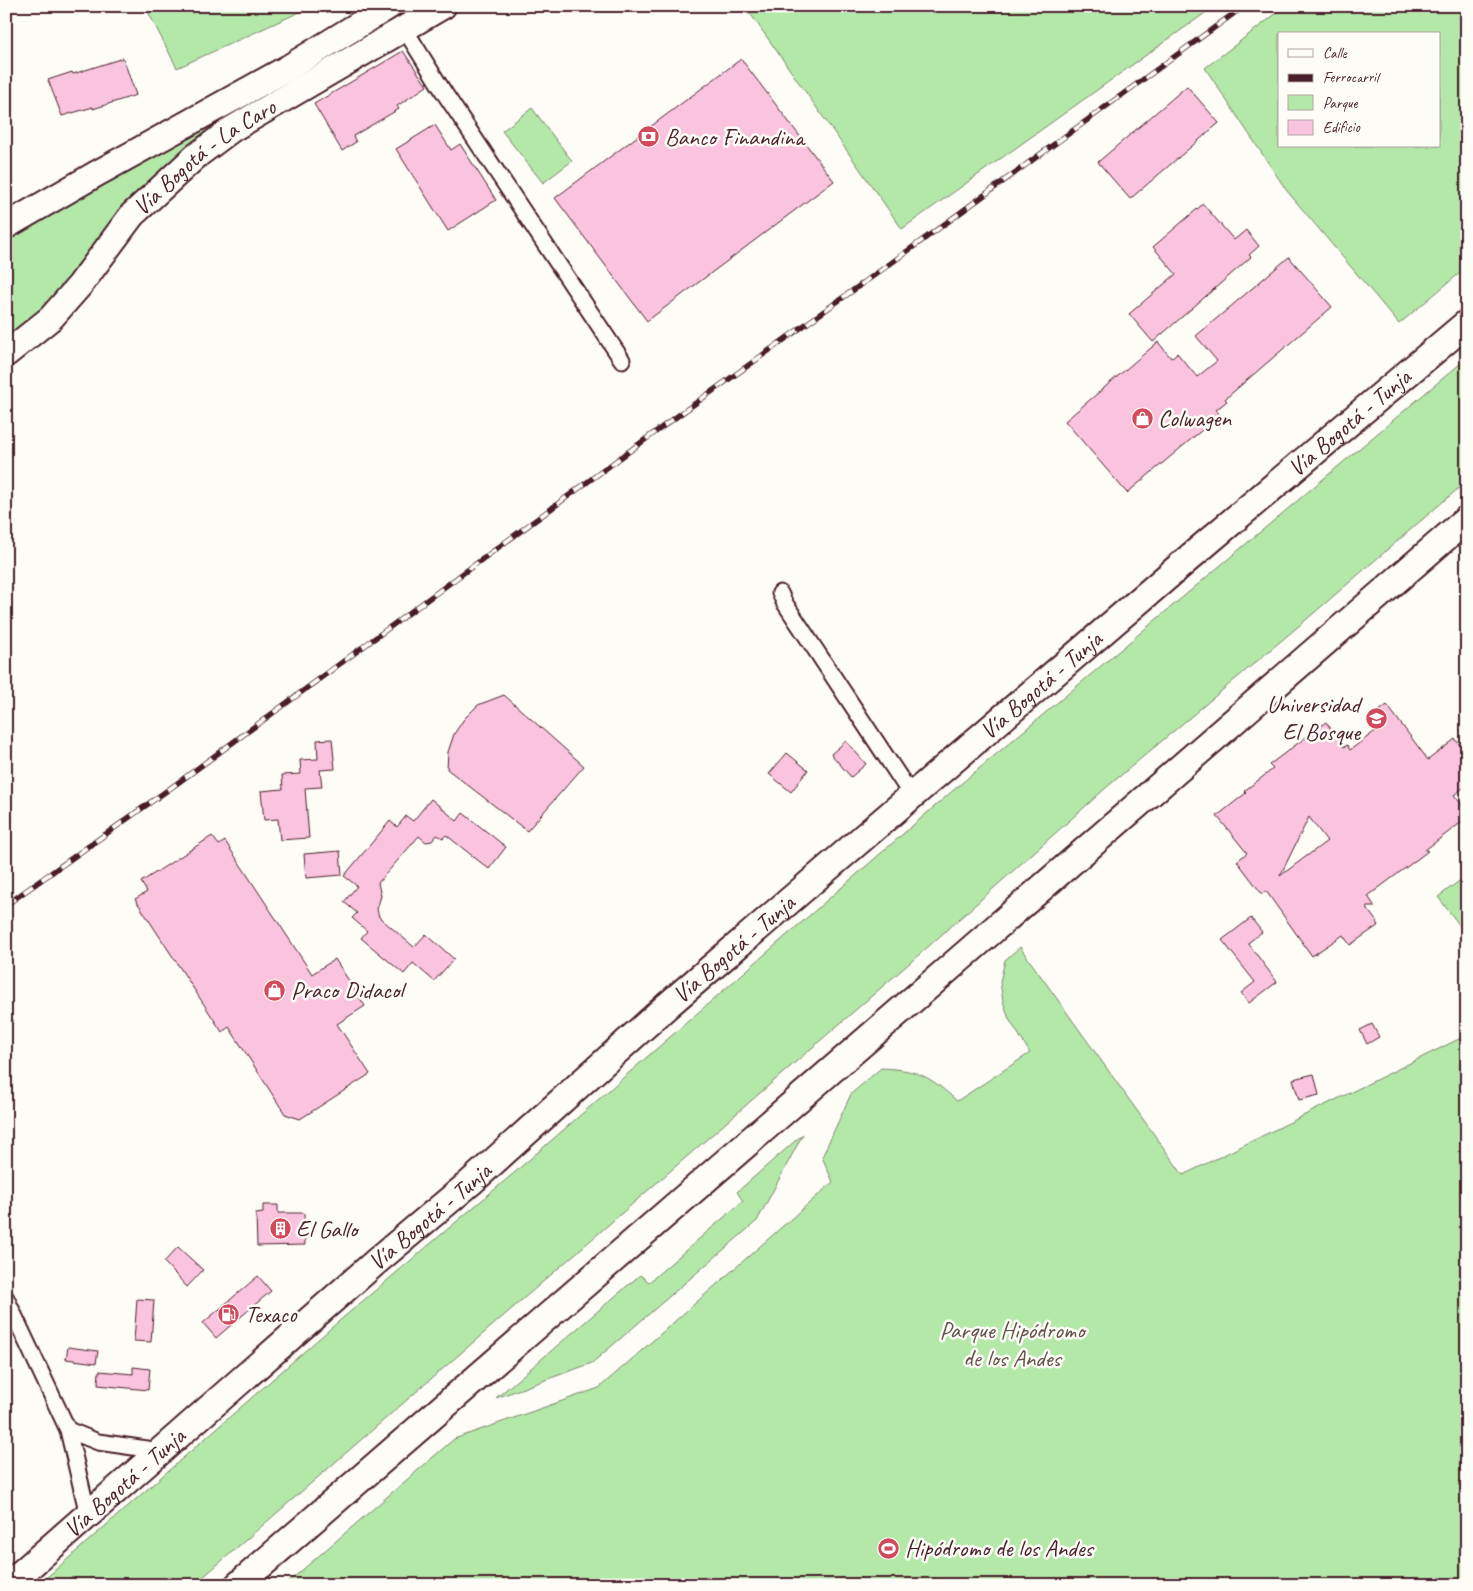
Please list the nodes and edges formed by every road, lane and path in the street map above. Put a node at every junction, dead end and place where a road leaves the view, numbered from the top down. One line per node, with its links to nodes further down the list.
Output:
1 (389, 6): 4 (main road, Vía Bogotá - La Caro)
2 (443, 6): 3 (main road, Vía Bogotá - La Caro)
3 (404, 28): 6 (main road, Vía Bogotá - La Caro); 7 (street)
4 (6, 226)
5 (1467, 323): 10 (highway, Vía Bogotá - Tunja)
6 (6, 354)
7 (622, 360)
8 (1467, 518): 16 (highway)
9 (780, 593): 10 (street)
10 (912, 796): 13 (highway, Vía Bogotá - Tunja)
11 (6, 1298): 12 (street)
12 (68, 1430): 13 (street); 14 (street)
13 (161, 1451): 14 (highway, Vía Bogotá - Tunja)
14 (88, 1514): 15 (highway, Vía Bogotá - Tunja)
15 (8, 1585)
16 (238, 1585)

